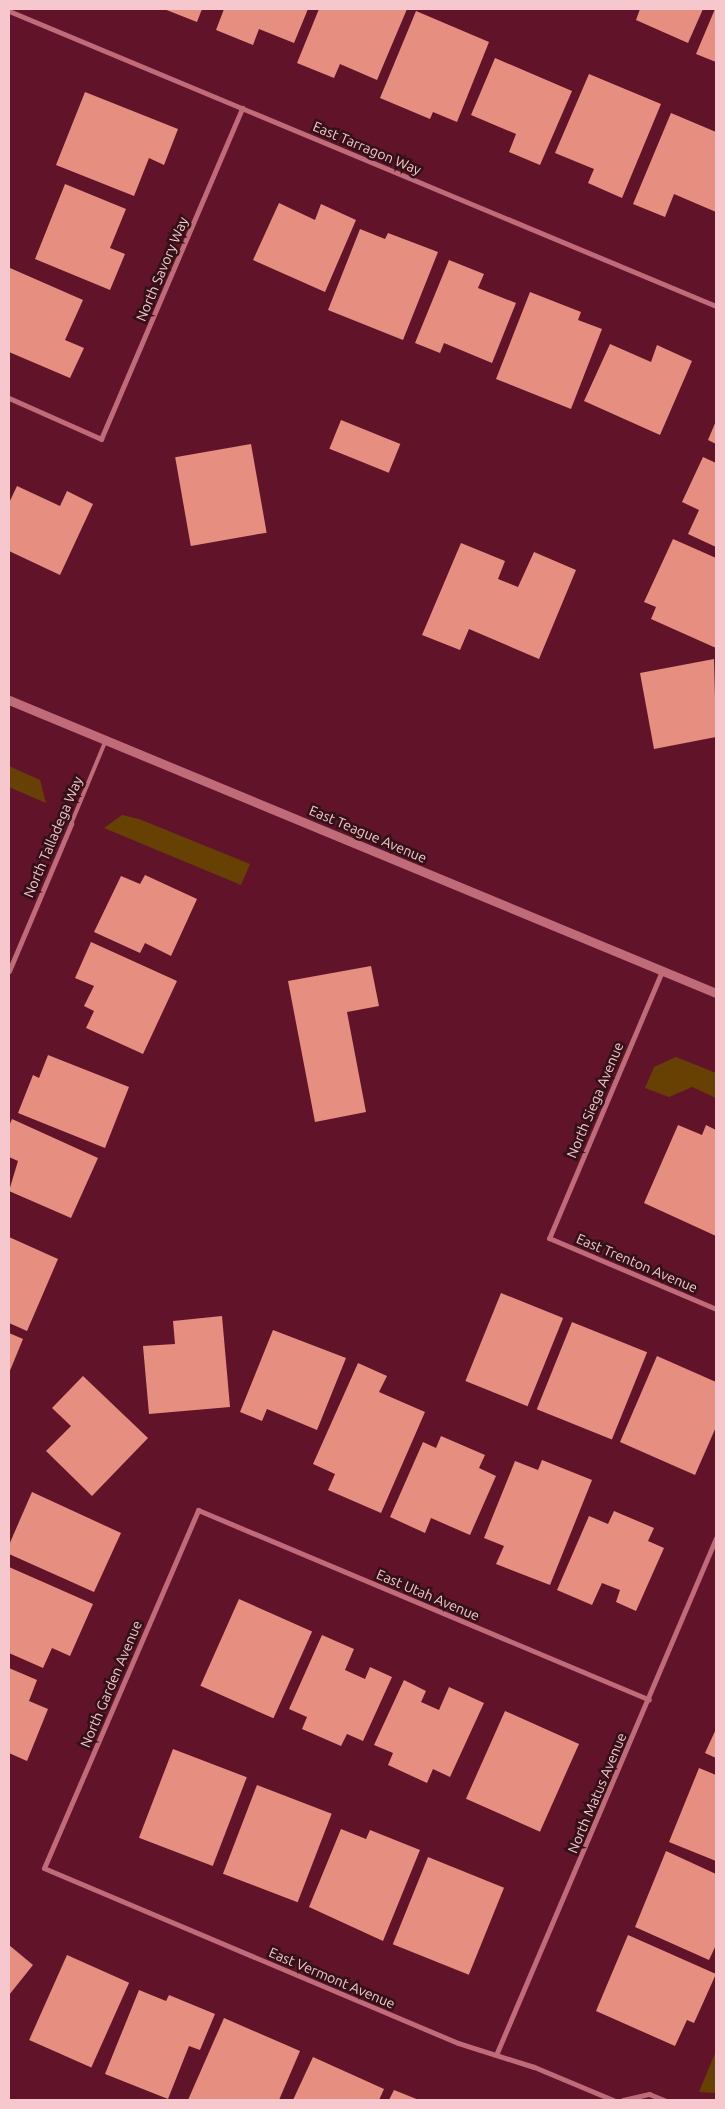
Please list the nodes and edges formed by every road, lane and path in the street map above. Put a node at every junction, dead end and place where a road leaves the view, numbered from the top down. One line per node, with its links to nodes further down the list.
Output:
1 (9, 11): 2 (street, East Tarragon Way)
2 (242, 108): 3 (street, East Tarragon Way); 4 (street, North Savory Way)
3 (716, 306)
4 (9, 398)
5 (9, 700): 6 (street, East Teague Avenue)
6 (106, 740): 7 (lane, North Talladega Way); 9 (street, East Teague Avenue)
7 (71, 824): 8 (street, North Talladega Way)
8 (9, 971)
9 (662, 971): 10 (street, East Teague Avenue); 11 (street, North Siega Avenue)
10 (716, 994)
11 (549, 1238): 12 (street, East Trenton Avenue)
12 (716, 1309)
13 (198, 1510): 15 (street, East Utah Avenue); 16 (street, North Garden Avenue)
14 (716, 1538): 15 (street, North Matus Avenue)
15 (649, 1700): 17 (street, North Matus Avenue)
16 (44, 1868): 17 (street, East Vermont Avenue)
17 (496, 2055): 18 (street, East Vermont Avenue)
18 (613, 2100)
19 (623, 2100): 20 (street)
20 (664, 2100)

